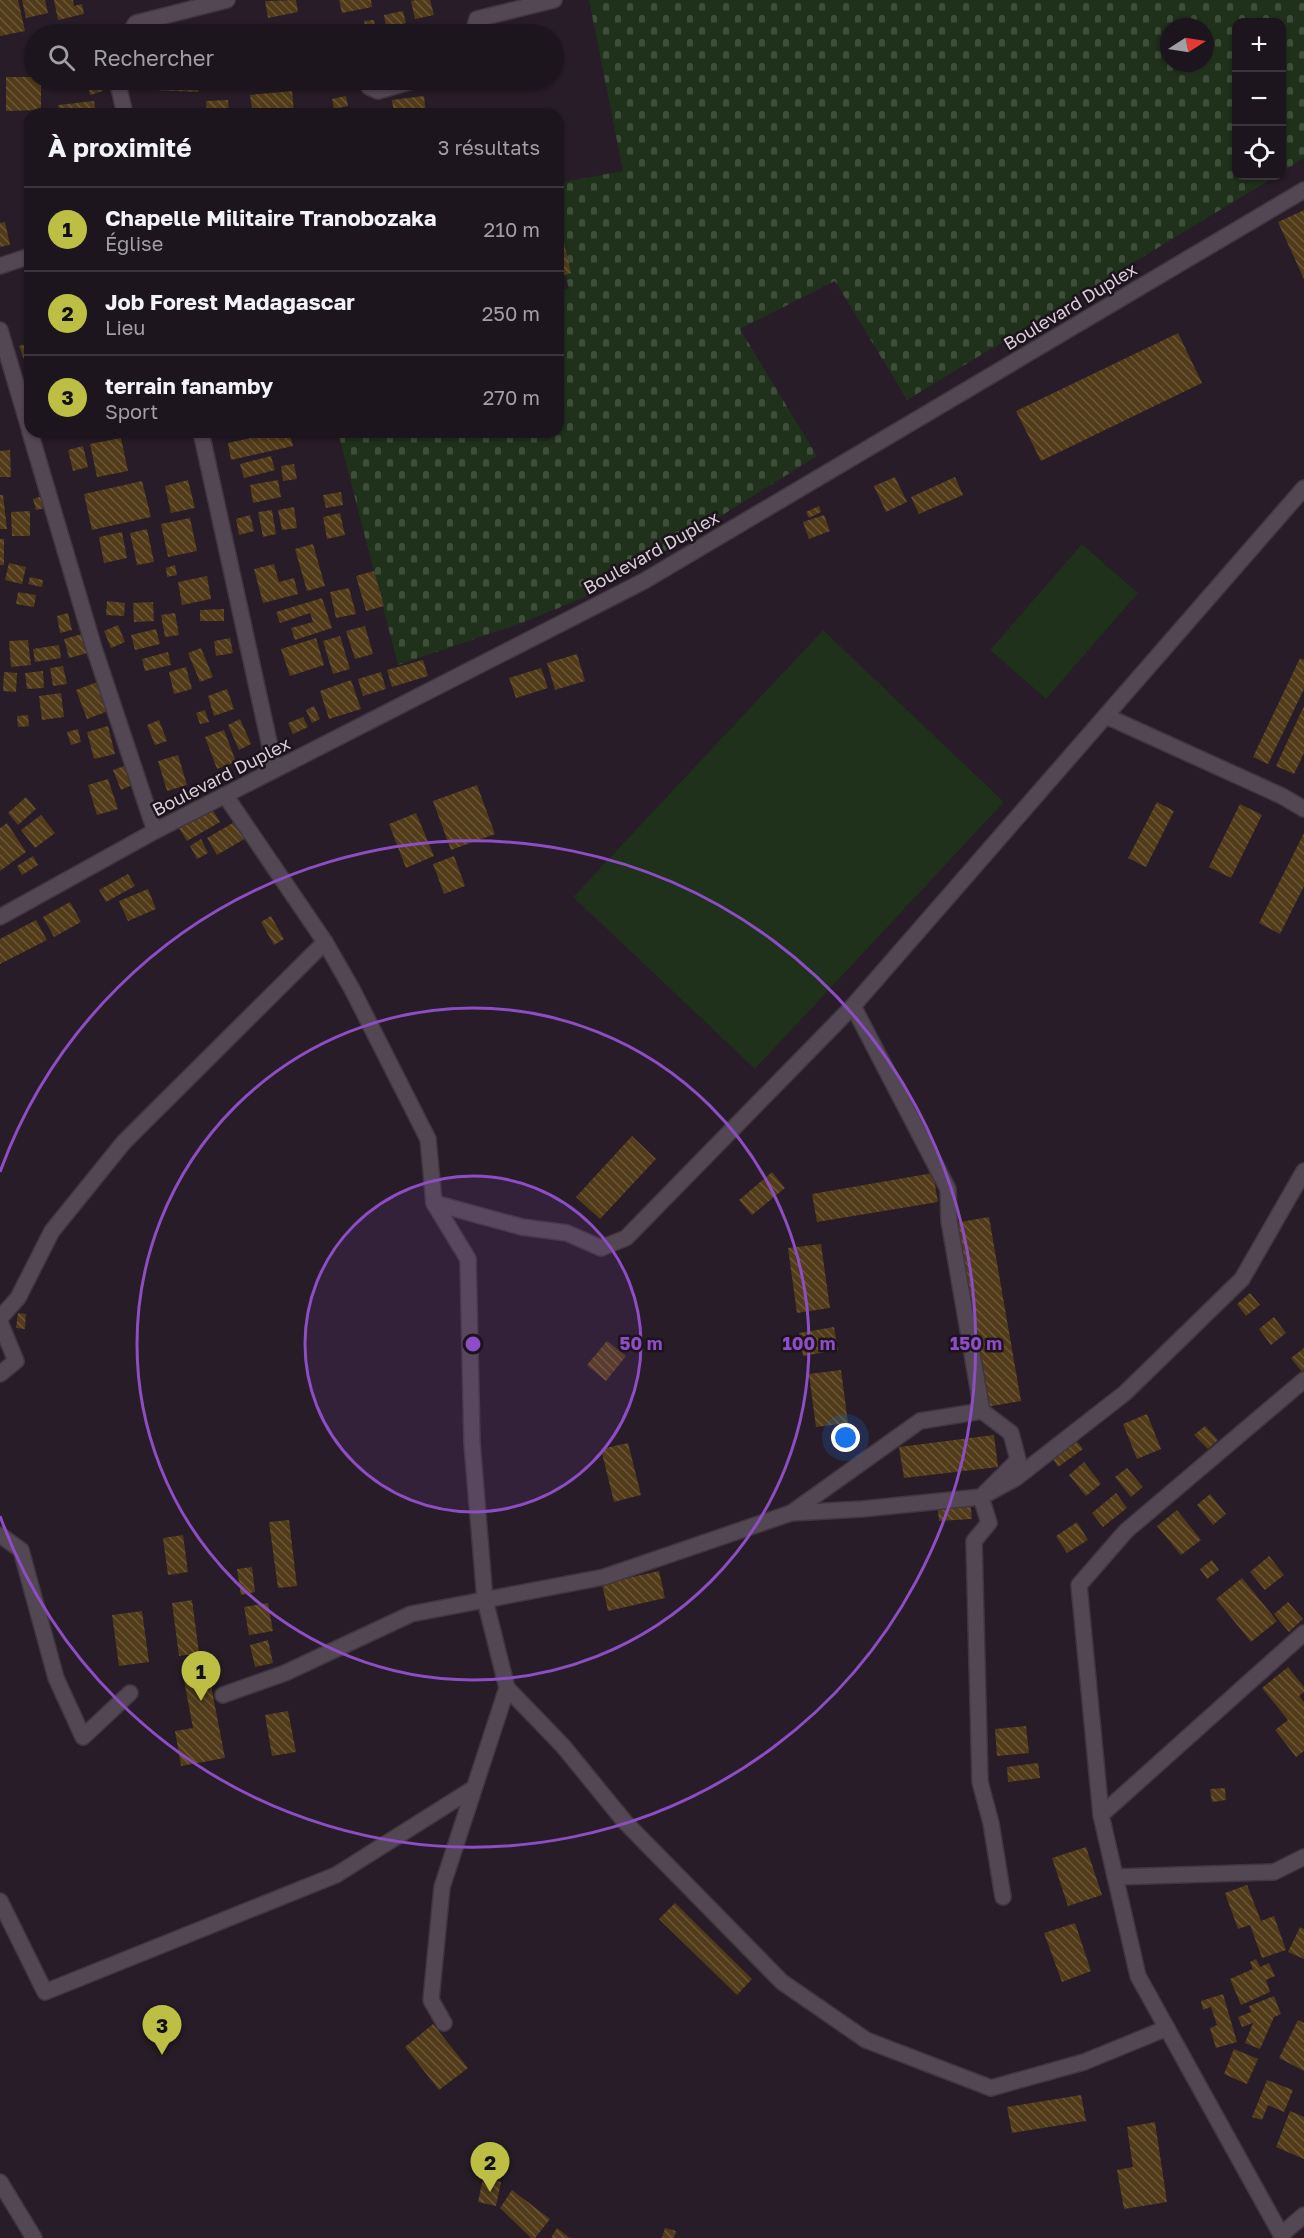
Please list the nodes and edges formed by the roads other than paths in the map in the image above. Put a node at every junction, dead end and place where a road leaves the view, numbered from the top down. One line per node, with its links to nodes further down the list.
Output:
1 (227, 0): 3 (street)
2 (554, 0): 4 (street)
3 (135, 24)
4 (476, 24)
5 (119, 90): 6 (street)
6 (124, 108)
7 (1304, 189): 16 (street, Boulevard Duplex)
8 (24, 258): 9 (street)
9 (0, 266)
10 (0, 330): 11 (street)
11 (24, 412)
12 (32, 438): 19 (street)
13 (202, 438): 16 (street)
14 (1304, 488): 15 (street)
15 (1106, 716): 18 (street); 22 (street)
16 (275, 770): 17 (street, Boulevard Duplex)
17 (225, 795): 19 (street, Boulevard Duplex); 21 (street)
18 (1304, 809)
19 (155, 831): 20 (street, Boulevard Duplex)
20 (0, 917)
21 (325, 942): 24 (street); 25 (street)
22 (853, 1006): 24 (street); 30 (street)
23 (1303, 1178): 31 (street)
24 (434, 1203): 34 (street)
25 (0, 1320): 27 (street)
26 (0, 1349): 27 (street)
27 (16, 1360): 28 (street)
28 (0, 1374)
29 (1304, 1380): 40 (street)
30 (982, 1411): 31 (street); 32 (street)
31 (981, 1497): 32 (street); 43 (street)
32 (791, 1514): 34 (street)
33 (0, 1535): 37 (street)
34 (485, 1599): 36 (street); 38 (street)
35 (1304, 1633): 40 (street)
36 (507, 1688): 39 (street); 46 (street)
37 (130, 1693)
38 (223, 1695)
39 (474, 1788): 44 (street); 45 (street)
40 (1101, 1815): 42 (street)
41 (1304, 1857): 42 (street)
42 (1115, 1877): 46 (street)
43 (1003, 1897)
44 (0, 1901)
45 (444, 2023)
46 (1167, 2028): 49 (street)
47 (0, 2182): 50 (street)
48 (1304, 2215): 49 (street)
49 (1282, 2236)
50 (34, 2238)

